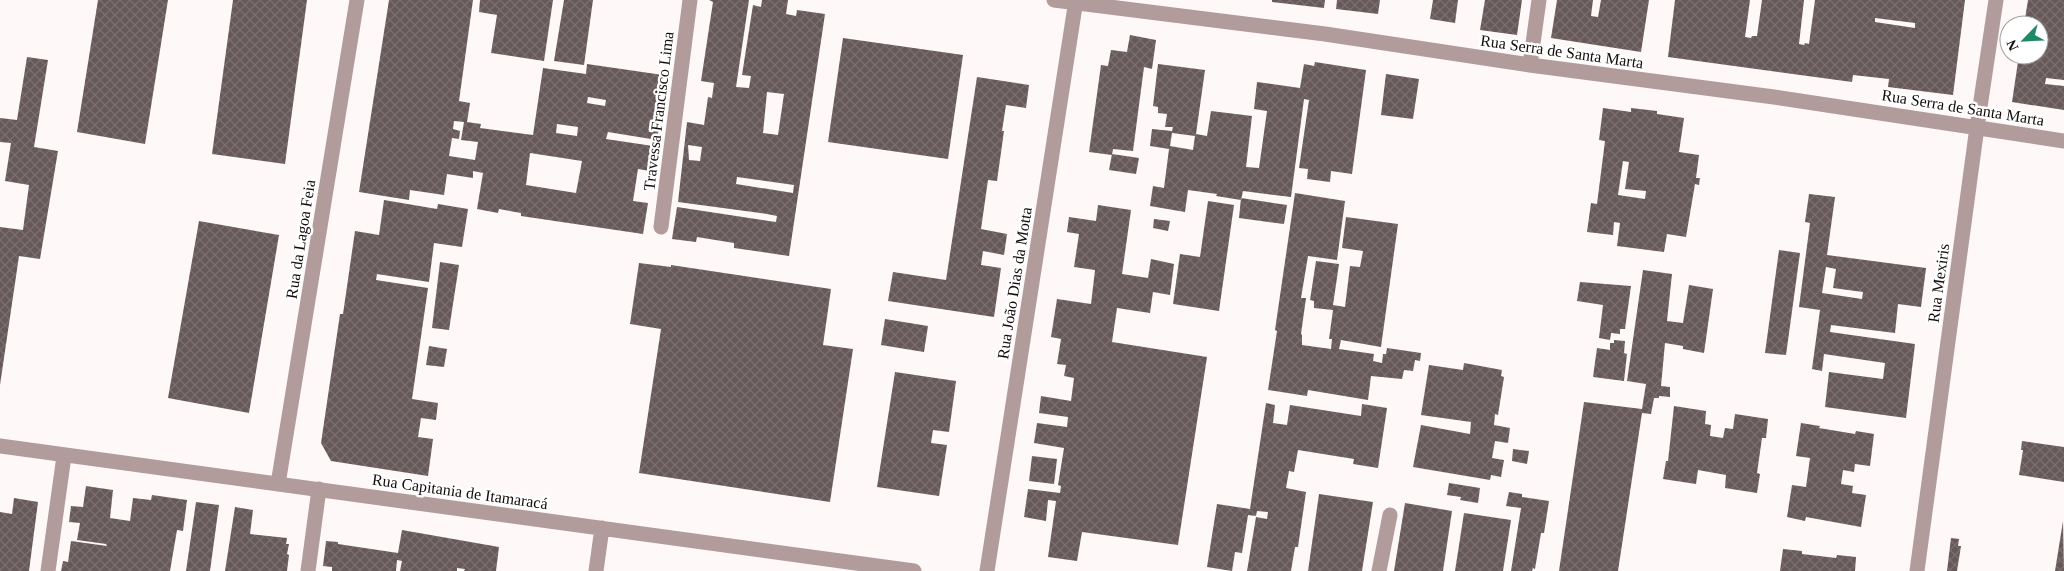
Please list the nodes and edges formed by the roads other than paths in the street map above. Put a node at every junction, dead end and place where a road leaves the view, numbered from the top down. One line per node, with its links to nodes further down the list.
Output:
1 (357, 0): 13 (street, Rua da Lagoa Feia)
2 (690, 0): 10 (street, Travessa Francisco Lima)
3 (1054, 0): 6 (street, Rua Serra de Santa Marta)
4 (1539, 0): 7 (street)
5 (1996, 0): 8 (street, Rua Mexiris)
6 (1076, 2): 7 (street, Rua Serra de Santa Marta); 21 (street, Rua João Dias da Motta)
7 (1530, 65): 8 (street, Rua Serra de Santa Marta)
8 (1977, 127): 9 (street, Rua Serra de Santa Marta); 23 (street, Rua Mexiris)
9 (2064, 141)
10 (662, 226)
11 (0, 446): 12 (street, Rua Capitania de Itamaracá)
12 (64, 456): 13 (street, Rua Capitania de Itamaracá); 17 (street)
13 (278, 484): 14 (street, Rua Capitania de Itamaracá)
14 (319, 489): 16 (street, Rua Capitania de Itamaracá); 18 (street)
15 (1390, 515): 22 (street)
16 (602, 528): 19 (street); 20 (street, Rua Capitania de Itamaracá)
17 (48, 571)
18 (308, 571)
19 (596, 571)
20 (914, 571)
21 (987, 571)
22 (1379, 571)
23 (1917, 571)

